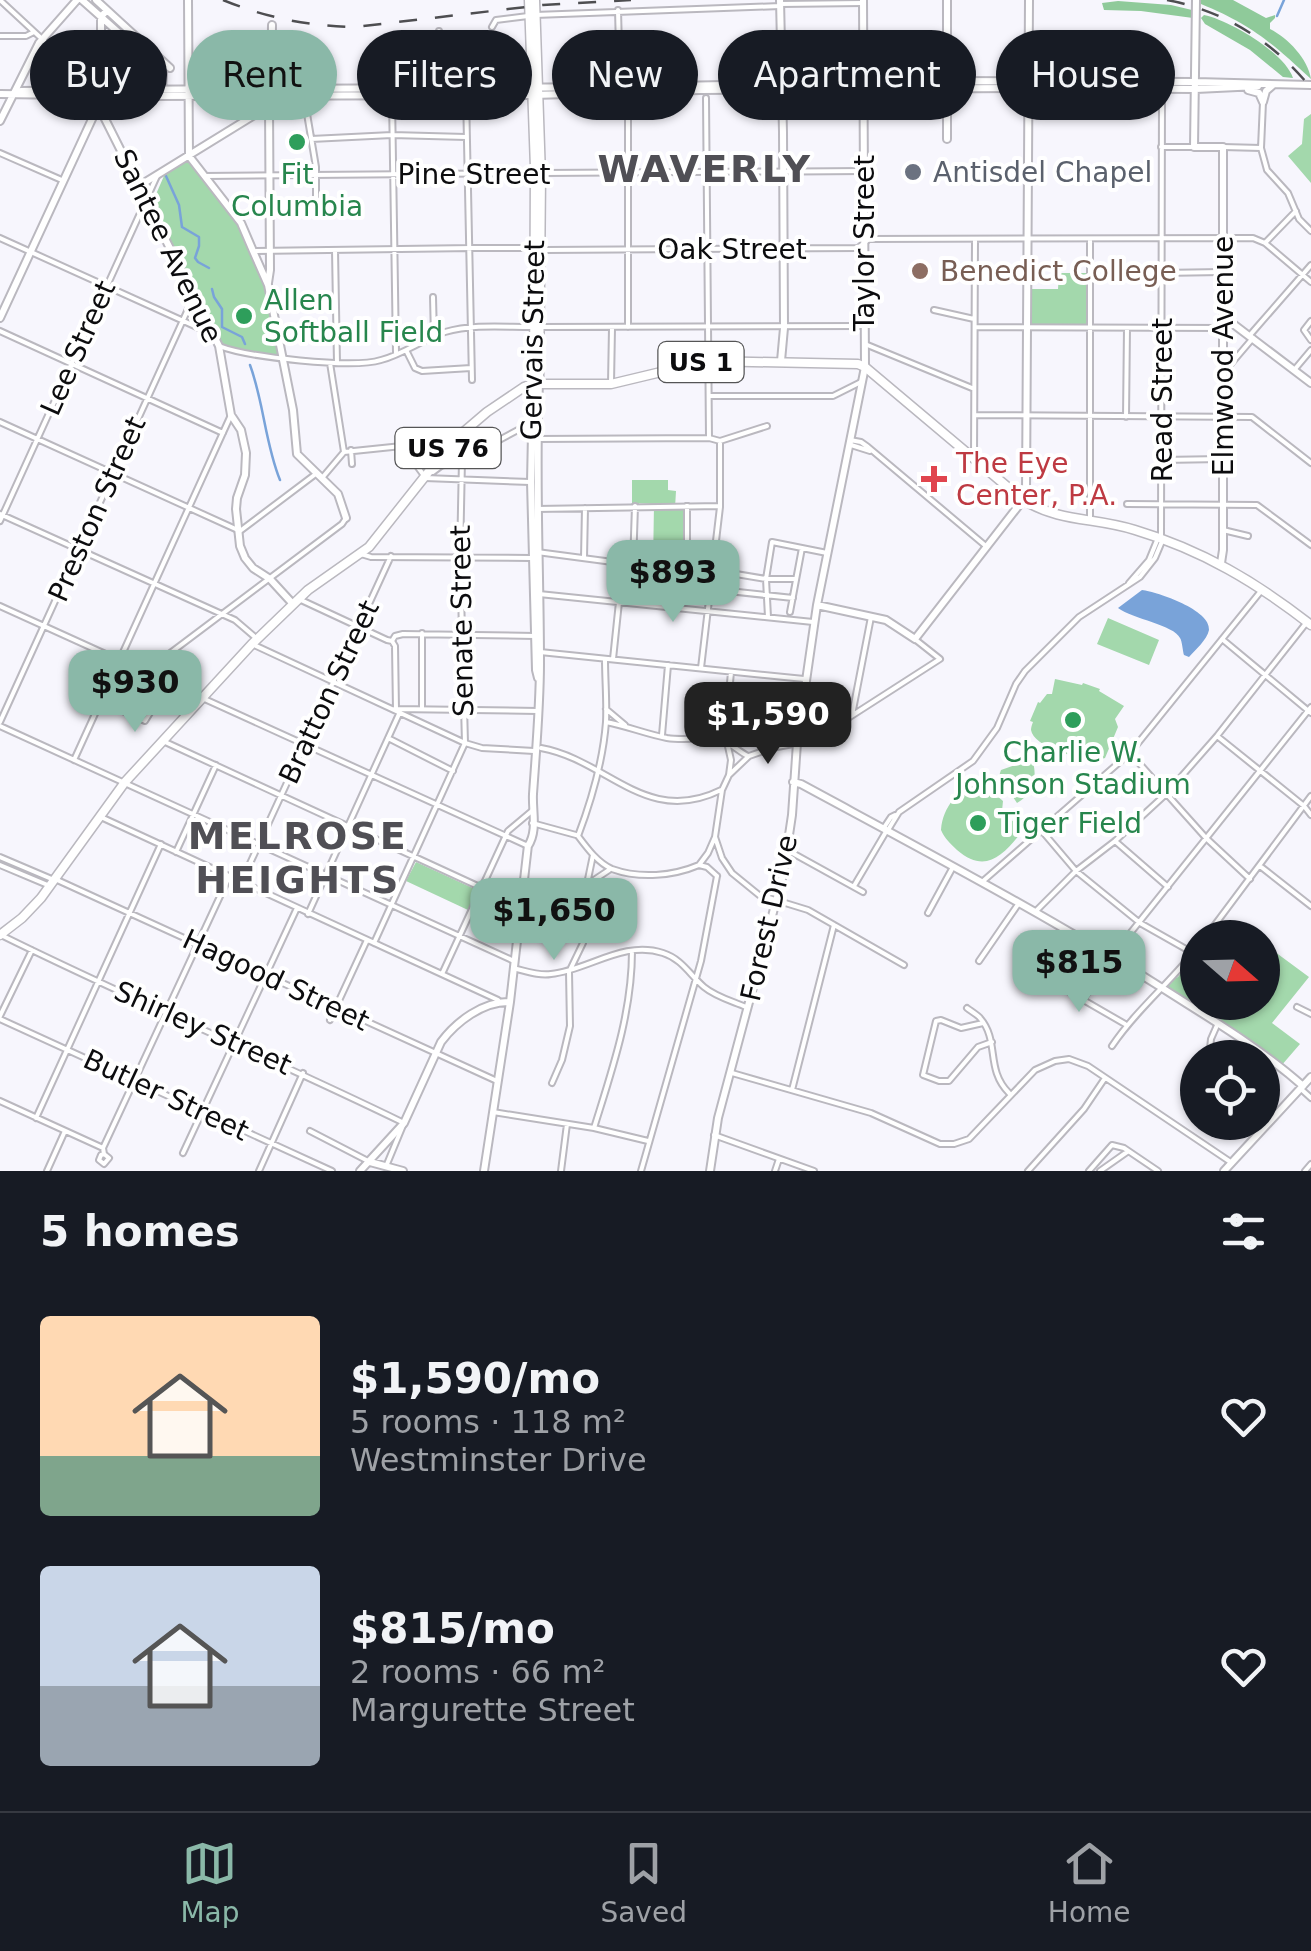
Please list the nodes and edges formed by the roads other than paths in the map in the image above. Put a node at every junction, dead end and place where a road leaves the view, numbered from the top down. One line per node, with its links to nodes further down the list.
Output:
1 (0, 0): 16 (street)
2 (80, 0): 12 (street); 17 (street)
3 (188, 0): 20 (street)
4 (532, 0): 13 (main road, Gervais Street)
5 (946, 0): 25 (street)
6 (1030, 0): 26 (street)
7 (1196, 0): 31 (street)
8 (98, 1): 12 (street)
9 (863, 2): 10 (street); 24 (street, Taylor Street)
10 (780, 3): 11 (street); 23 (street)
11 (618, 10): 13 (street); 22 (street)
12 (104, 14): 18 (street); 19 (street)
13 (532, 15): 15 (street); 38 (main road, Gervais Street)
14 (272, 25): 21 (street)
15 (492, 27)
16 (32, 30)
17 (51, 30)
18 (103, 30)
19 (122, 30)
20 (188, 30)
21 (272, 30)
22 (620, 30)
23 (781, 30)
24 (863, 30)
25 (946, 30)
26 (1029, 30)
27 (30, 34): 28 (street)
28 (0, 36)
29 (30, 62): 41 (street)
30 (1175, 85): 31 (street)
31 (1196, 85): 32 (street); 35 (street); 65 (street)
32 (1259, 85): 33 (street); 35 (street)
33 (1274, 85): 34 (street); 44 (street)
34 (1311, 85)
35 (1237, 88): 44 (street)
36 (532, 91): 38 (street)
37 (532, 91): 38 (street)
38 (536, 91): 39 (street); 71 (main road, Gervais Street)
39 (552, 91)
40 (0, 94): 41 (street)
41 (13, 94): 42 (street); 59 (street)
42 (30, 95)
43 (706, 98): 72 (street)
44 (1263, 102): 67 (street)
45 (91, 120): 81 (street)
46 (106, 120): 82 (street, Santee Avenue)
47 (188, 120): 69 (street)
48 (246, 120): 69 (street)
49 (269, 120): 80 (street)
50 (308, 120): 63 (street)
51 (392, 120): 60 (street)
52 (467, 120): 61 (street)
53 (626, 120): 74 (street)
54 (782, 120): 70 (street)
55 (864, 120): 73 (street, Taylor Street)
56 (947, 120): 62 (street)
57 (1028, 120): 89 (street)
58 (1161, 120): 64 (street, Read Street)
59 (0, 122)
60 (392, 136): 61 (street); 63 (street); 75 (street)
61 (467, 138): 76 (street)
62 (947, 139)
63 (311, 140): 77 (street)
64 (1161, 147): 65 (street); 92 (street, Read Street)
65 (1194, 147): 66 (street)
66 (1223, 148): 67 (street); 90 (street, Elmwood Avenue)
67 (1261, 148): 84 (street)
68 (0, 153): 81 (street)
69 (188, 156): 78 (street); 79 (street)
70 (783, 171): 72 (street, Pine Street); 73 (street, Pine Street); 98 (street)
71 (538, 172): 74 (street, Pine Street); 76 (street, Pine Street); 97 (main road, Gervais Street)
72 (707, 172): 74 (street, Pine Street); 102 (street)
73 (864, 172): 94 (street, Taylor Street)
74 (627, 173): 101 (street)
75 (392, 174): 76 (street, Pine Street); 77 (street, Pine Street); 96 (street)
76 (468, 174): 95 (street)
77 (317, 175): 80 (street, Pine Street); 85 (street)
78 (157, 176): 82 (street); 83 (street, Lee Street)
79 (204, 176): 80 (street, Pine Street); 103 (street)
80 (269, 176): 99 (street)
81 (64, 181): 104 (street)
82 (139, 186): 83 (street, Santee Avenue)
83 (146, 200): 111 (street, Lee Street); 112 (street, Santee Avenue)
84 (1296, 211): 86 (street); 93 (street)
85 (316, 214)
86 (1311, 231)
87 (0, 238): 104 (street)
88 (975, 238): 89 (street, Oak Street); 94 (street, Oak Street); 117 (street)
89 (1028, 238): 91 (street, Oak Street); 124 (street)
90 (1223, 238): 92 (street, Oak Street); 93 (street, Oak Street); 106 (street, Elmwood Avenue)
91 (1090, 239): 92 (street, Oak Street); 130 (street)
92 (1161, 239): 107 (street, Read Street)
93 (1265, 242): 108 (street)
94 (864, 243): 98 (street, Oak Street); 120 (street, Taylor Street)
95 (469, 248): 96 (street, Oak Street); 97 (street, Oak Street); 121 (street)
96 (394, 249): 100 (street, Oak Street); 142 (street)
97 (538, 249): 101 (street, Oak Street); 122 (main road, Gervais Street)
98 (783, 249): 102 (street, Oak Street); 129 (street)
99 (270, 250): 100 (street, Oak Street); 103 (street, Oak Street); 110 (street)
100 (335, 250): 147 (street)
101 (627, 250): 102 (street, Oak Street); 127 (street)
102 (706, 250): 128 (street)
103 (253, 251): 110 (street)
104 (31, 252): 111 (street); 116 (street)
105 (1311, 265): 108 (street)
106 (1223, 272): 107 (street); 115 (street, Elmwood Avenue)
107 (1161, 273): 125 (street, Read Street)
108 (1302, 274): 109 (street); 135 (street)
109 (1311, 282)
110 (268, 285): 143 (street)
111 (106, 287): 118 (street); 148 (street, Lee Street)
112 (194, 296): 118 (street, Preston Street); 134 (street, Santee Avenue)
113 (434, 298): 136 (street)
114 (934, 310): 117 (street)
115 (1223, 316): 132 (street, Elmwood Avenue); 135 (street)
116 (0, 318)
117 (974, 320): 123 (street)
118 (182, 321): 134 (street); 160 (street, Preston Street)
119 (1311, 321): 137 (street)
120 (864, 326): 129 (street); 138 (street, Taylor Street)
121 (471, 327): 122 (street); 136 (street); 150 (street)
122 (537, 327): 126 (street); 155 (main road, Gervais Street)
123 (975, 327): 124 (street); 158 (street)
124 (1026, 327): 130 (street); 162 (street)
125 (1162, 327): 131 (street); 132 (street); 166 (street, Read Street)
126 (612, 328): 127 (street); 156 (street)
127 (628, 328): 128 (street)
128 (708, 328): 129 (street); 144 (street)
129 (784, 328): 145 (street)
130 (1090, 328): 131 (street); 165 (street)
131 (1127, 328): 164 (street)
132 (1223, 328): 152 (street, Elmwood Avenue)
133 (0, 331): 148 (street)
134 (214, 334): 139 (street, Santee Avenue)
135 (1252, 336): 151 (street); 152 (street)
136 (434, 337): 141 (street)
137 (1311, 340)
138 (865, 344): 149 (street, Taylor Street); 158 (street)
139 (219, 346): 143 (street); 161 (street, Santee Avenue)
140 (1311, 350): 151 (street)
141 (406, 351): 142 (street); 150 (street)
142 (396, 354): 147 (street)
143 (282, 358): 146 (street); 189 (street)
144 (707, 360): 145 (main road, US 1); 156 (main road, US 1); 159 (street)
145 (782, 361): 149 (main road, US 1)
146 (330, 362): 147 (street); 181 (street)
147 (337, 363)
148 (72, 364): 160 (street); 174 (street, Lee Street)
149 (865, 367): 154 (street, Forest Drive); 182 (main road)
150 (471, 368): 153 (street)
151 (1294, 370): 157 (street)
152 (1223, 373): 167 (street, Elmwood Avenue)
153 (472, 380)
154 (862, 382): 159 (street); 178 (street, Forest Drive)
155 (536, 384): 156 (main road, US 1); 168 (street, Gervais Street); 176 (main road, US 76)
156 (611, 384)
157 (1311, 384)
158 (974, 388): 163 (street)
159 (709, 396): 173 (street)
160 (148, 398): 172 (street); 188 (street, Preston Street)
161 (231, 415): 170 (street, Santee Avenue); 172 (street)
162 (1026, 415): 163 (street); 165 (street); 191 (street)
163 (975, 416): 182 (street)
164 (1126, 416): 165 (street); 166 (street)
165 (1090, 417): 207 (street)
166 (1162, 417): 167 (street); 185 (street, Read Street)
167 (1223, 417): 183 (street, Elmwood Avenue); 186 (street)
168 (534, 421): 175 (street, Gervais Street); 184 (street)
169 (0, 422): 174 (street)
170 (238, 425): 172 (street); 209 (street, Santee Avenue)
171 (768, 426): 177 (street)
172 (225, 429): 202 (street)
173 (709, 438): 175 (street); 177 (street)
174 (37, 439): 188 (street); 205 (street, Lee Street)
175 (534, 439): 193 (street, Gervais Street); 204 (street, Gervais Street)
176 (453, 441): 179 (street); 190 (main road, US 76)
177 (720, 441): 201 (street)
178 (849, 442): 214 (street); 216 (street, Forest Drive)
179 (414, 444): 180 (street); 190 (street)
180 (351, 450): 181 (street); 187 (street)
181 (344, 452): 189 (street)
182 (974, 458): 194 (main road)
183 (1223, 459): 185 (street); 198 (street, Elmwood Avenue)
184 (462, 460): 190 (street); 192 (street, Senate Street)
185 (1162, 460): 197 (street, Read Street)
186 (1311, 463)
187 (352, 464)
188 (113, 474): 202 (street); 215 (street, Preston Street)
189 (320, 475): 206 (street); 209 (street)
190 (425, 478): 192 (street); 217 (main road, US 76)
191 (1026, 480): 194 (street); 195 (street)
192 (461, 481): 193 (street); 220 (street, Senate Street)
193 (532, 482): 204 (street, Gervais Street)
194 (1004, 484): 195 (main road)
195 (1024, 500): 207 (main road); 214 (street)
196 (1127, 504): 197 (street)
197 (1162, 504): 198 (street); 211 (street, Read Street)
198 (1223, 504): 208 (street, Elmwood Avenue); 212 (street)
199 (635, 506): 200 (street); 203 (street); 224 (street)
200 (687, 506): 201 (street); 225 (street)
201 (720, 506): 227 (street)
202 (189, 508): 209 (street); 231 (street)
203 (585, 508): 204 (street); 221 (street)
204 (534, 510): 218 (street, Gervais Street)
205 (1, 516): 215 (street)
206 (346, 518): 228 (street)
207 (1090, 521): 211 (main road)
208 (1223, 530): 210 (street); 223 (street, Elmwood Avenue)
209 (240, 532): 228 (street)
210 (1248, 536)
211 (1160, 539): 223 (main road); 313 (street)
212 (1311, 545)
213 (802, 548): 216 (street); 229 (street); 230 (street)
214 (988, 548): 253 (street)
215 (78, 550): 231 (street); 248 (street, Preston Street)
216 (828, 553): 239 (street, Forest Drive)
217 (361, 554): 219 (street); 237 (main road, US 76)
218 (535, 555): 220 (street); 221 (street); 234 (street, Gervais Street)
219 (391, 556): 220 (street); 249 (street, Bratton Street)
220 (460, 557): 251 (street, Senate Street)
221 (584, 559): 222 (street)
222 (623, 564): 224 (street); 238 (street)
223 (1220, 564): 233 (main road)
224 (632, 566): 225 (street)
225 (686, 572): 227 (street)
226 (724, 572): 229 (street)
227 (712, 575): 232 (street)
228 (270, 578): 237 (street); 243 (street)
229 (766, 579): 230 (street); 235 (street)
230 (796, 579): 236 (street)
231 (154, 584): 243 (street); 260 (street)
232 (710, 589): 235 (street); 241 (street)
233 (1262, 591): 246 (main road); 254 (street)
234 (536, 594): 238 (street); 252 (street, Gervais Street); 257 (street, Gervais Street)
235 (766, 595): 236 (street); 244 (street)
236 (792, 598): 242 (street)
237 (295, 601): 249 (street); 256 (main road, US 76)
238 (618, 603): 241 (street); 259 (street)
239 (817, 605): 245 (street); 247 (street, Forest Drive)
240 (0, 606): 248 (street)
241 (706, 611): 244 (street); 262 (street)
242 (790, 612)
243 (222, 614): 256 (street); 263 (street)
244 (768, 617): 247 (street)
245 (871, 617): 253 (street); 277 (street)
246 (1310, 621): 265 (street)
247 (814, 622): 267 (street, Forest Drive)
248 (44, 626): 260 (street); 279 (street, Preston Street)
249 (359, 628): 255 (street); 268 (street, Bratton Street)
250 (422, 634): 251 (street); 255 (street); 271 (street)
251 (462, 635): 252 (street); 272 (street, Senate Street)
252 (534, 636): 266 (street, Gervais Street)
253 (915, 639): 277 (street)
254 (1222, 639): 265 (street); 290 (street)
255 (392, 640): 276 (street)
256 (255, 641): 268 (street); 270 (main road, US 76)
257 (540, 652): 258 (street); 266 (street, Gervais Street)
258 (605, 659): 259 (street); 273 (street)
259 (612, 659): 261 (street)
260 (120, 660): 263 (street); 292 (street)
261 (668, 665): 262 (street); 282 (street)
262 (701, 668): 264 (street)
263 (143, 671): 269 (street); 270 (street)
264 (731, 672): 267 (street); 285 (street)
265 (1264, 676): 274 (street); 281 (street)
266 (538, 680): 275 (street, Gervais Street)
267 (806, 680): 286 (street, Forest Drive)
268 (333, 683): 276 (street); 288 (street, Bratton Street)
269 (133, 686): 269 (street)
270 (201, 698): 284 (main road, US 76); 288 (street)
271 (422, 708): 272 (street); 276 (street)
272 (462, 709): 275 (street); 287 (street, Senate Street)
273 (606, 709): 278 (street); 280 (street)
274 (1310, 710): 295 (street)
275 (538, 711): 289 (street, Gervais Street)
276 (397, 712): 283 (street); 287 (street)
277 (852, 716): 286 (street)
278 (606, 722): 280 (street); 296 (street)
279 (0, 724): 292 (street)
280 (626, 726): 282 (street)
281 (1217, 736): 295 (street); 302 (street)
282 (662, 737): 285 (street)
283 (388, 738): 294 (street); 297 (street)
284 (162, 741): 293 (street); 299 (main road, US 76)
285 (727, 742): 291 (street); 298 (street)
286 (797, 743): 291 (street); 300 (street, Forest Drive)
287 (465, 744): 289 (street); 294 (street, Senate Street)
288 (305, 745): 297 (street); 303 (street, Bratton Street)
289 (539, 749): 296 (street); 307 (street, Gervais Street)
290 (1130, 754): 302 (street); 314 (street)
291 (749, 756): 298 (street)
292 (74, 760): 299 (street)
293 (216, 765): 303 (street); 308 (street)
294 (454, 771): 305 (street, Senate Street)
295 (1261, 771): 306 (street); 318 (street)
296 (598, 772): 301 (street); 316 (street)
297 (370, 775): 305 (street); 312 (street)
298 (730, 776): 301 (street)
299 (125, 782): 308 (street); 310 (main road, US 76)
300 (793, 782): 313 (street); 323 (street, Forest Drive)
301 (722, 790): 317 (street)
302 (1166, 794): 318 (street); 319 (street)
303 (282, 796): 312 (street); 321 (street, Bratton Street)
304 (1311, 796): 306 (street)
305 (437, 805): 315 (street); 327 (street, Senate Street)
306 (1304, 806): 309 (street); 330 (street)
307 (534, 810): 311 (street, Gervais Street); 315 (street)
308 (194, 814): 321 (street); 324 (street)
309 (1311, 815)
310 (98, 816): 320 (street); 337 (main road, US 76)
311 (532, 823): 316 (street); 322 (street, Gervais Street)
312 (348, 826): 327 (street); 334 (street)
313 (886, 830): 331 (street); 341 (street)
314 (1042, 831): 333 (street); 339 (street)
315 (506, 836): 322 (street); 343 (street)
316 (578, 836): 325 (street)
317 (715, 837): 329 (street); 346 (street)
318 (1206, 838): 336 (street); 342 (street)
319 (1115, 841): 333 (street); 342 (street)
320 (161, 844): 324 (street); 353 (street)
321 (260, 845): 334 (street); 338 (street, Bratton Street)
322 (528, 846): 369 (street, Gervais Street)
323 (788, 850): 341 (street); 346 (street, Forest Drive)
324 (176, 852): 335 (street)
325 (593, 855): 332 (street); 340 (street)
326 (0, 857): 337 (street)
327 (414, 857): 343 (street); 349 (street, Senate Street)
328 (0, 865): 337 (street)
329 (699, 865): 332 (street); 375 (street)
330 (1260, 866): 336 (street); 347 (street)
331 (953, 867): 339 (street); 354 (street)
332 (611, 868): 340 (street)
333 (1076, 871): 352 (street); 357 (street)
334 (325, 875): 349 (street); 355 (street)
335 (228, 877): 338 (street); 364 (street)
336 (1250, 879): 356 (street)
337 (53, 882): 353 (street, Hagood Street); 359 (main road, US 76)
338 (241, 883): 351 (street)
339 (982, 883): 348 (street)
340 (588, 884): 372 (street)
341 (854, 886): 345 (street)
342 (1168, 887): 357 (street)
343 (482, 888): 360 (street)
344 (1311, 890): 347 (street)
345 (863, 892)
346 (777, 900): 358 (street); 383 (street, Forest Drive)
347 (1304, 900): 350 (street)
348 (1019, 903): 352 (street); 368 (street)
349 (392, 905): 360 (street); 363 (street, Senate Street)
350 (1311, 906)
351 (297, 908): 355 (street); 374 (street)
352 (1035, 912): 367 (street)
353 (130, 913): 364 (street, Hagood Street); 377 (street)
354 (928, 913)
355 (308, 914): 361 (street)
356 (1219, 920)
357 (1140, 922): 362 (street); 367 (street)
358 (834, 925): 370 (street); 408 (street)
359 (0, 935): 365 (street, Shirley Street)
360 (460, 936): 369 (street); 373 (street)
361 (366, 940): 363 (street); 382 (street)
362 (1180, 942)
363 (374, 943): 373 (street)
364 (198, 945): 374 (street, Hagood Street); 385 (street)
365 (32, 950): 377 (street, Shirley Street); 387 (street)
366 (632, 951): 372 (street); 375 (street); 417 (street)
367 (1112, 956): 378 (street); 379 (street)
368 (979, 961)
369 (514, 965): 372 (street); 380 (street, Gervais Street)
370 (904, 966)
371 (1180, 970): 378 (street)
372 (569, 972): 406 (street)
373 (442, 974): 380 (street)
374 (266, 975): 382 (street, Hagood Street); 395 (street)
375 (696, 977): 383 (street); 421 (street)
376 (1047, 979): 379 (street)
377 (98, 981): 385 (street, Shirley Street); 397 (street)
378 (1160, 987): 390 (street); 391 (street)
379 (1084, 998): 391 (street)
380 (505, 1002): 398 (street); 405 (street, Gervais Street)
381 (1297, 1007): 386 (street)
382 (335, 1008): 388 (street); 398 (street, Hagood Street)
383 (748, 1008): 400 (street, Forest Drive)
384 (966, 1008): 389 (street)
385 (166, 1013): 395 (street, Shirley Street); 404 (street)
386 (1311, 1014)
387 (0, 1017): 397 (street, Butler Street)
388 (330, 1020)
389 (983, 1023): 394 (street); 394 (street)
390 (1218, 1023): 392 (street); 393 (street)
391 (1126, 1024): 396 (street)
392 (1211, 1040)
393 (1244, 1040)
394 (992, 1042): 409 (street)
395 (235, 1044): 401 (street, Shirley Street); 412 (street)
396 (1112, 1046)
397 (68, 1050): 404 (street, Butler Street); 414 (street)
398 (436, 1053): 405 (street, Hagood Street); 415 (street)
399 (1280, 1069): 407 (street)
400 (731, 1073): 408 (street); 420 (street, Forest Drive)
401 (303, 1074): 415 (street, Shirley Street); 422 (street)
402 (1106, 1078): 409 (street); 427 (street); 441 (street)
403 (1311, 1078): 407 (street)
404 (135, 1081): 412 (street, Butler Street); 418 (street)
405 (497, 1081): 413 (street, Gervais Street)
406 (552, 1083)
407 (1302, 1088): 410 (street); 427 (street)
408 (792, 1090): 409 (street)
409 (1011, 1094)
410 (1311, 1098)
411 (0, 1101): 414 (street)
412 (204, 1112): 422 (street, Butler Street); 423 (street)
413 (492, 1112): 416 (street); 435 (street, Gervais Street)
414 (36, 1118): 418 (street)
415 (404, 1123): 426 (street); 429 (street)
416 (567, 1124): 417 (street); 436 (street)
417 (594, 1128): 421 (street)
418 (65, 1131): 430 (street)
419 (310, 1131): 426 (street)
420 (714, 1135): 425 (street); 438 (street, Forest Drive)
421 (648, 1141): 437 (street)
422 (271, 1144): 431 (street); 432 (street, Butler Street)
423 (183, 1152)
424 (1127, 1152): 442 (street); 443 (street); 444 (street)
425 (778, 1159): 439 (street); 440 (street)
426 (370, 1162): 429 (street); 433 (street)
427 (1232, 1163): 445 (street)
428 (1311, 1164): 446 (street)
429 (386, 1166): 434 (street)
430 (47, 1171)
431 (259, 1171)
432 (332, 1171)
433 (360, 1171)
434 (402, 1171)
435 (484, 1171)
436 (561, 1171)
437 (641, 1171)
438 (710, 1171)
439 (775, 1171)
440 (814, 1171)
441 (1028, 1171)
442 (1089, 1171)
443 (1100, 1171)
444 (1158, 1171)
445 (1224, 1171)
446 (1305, 1171)

